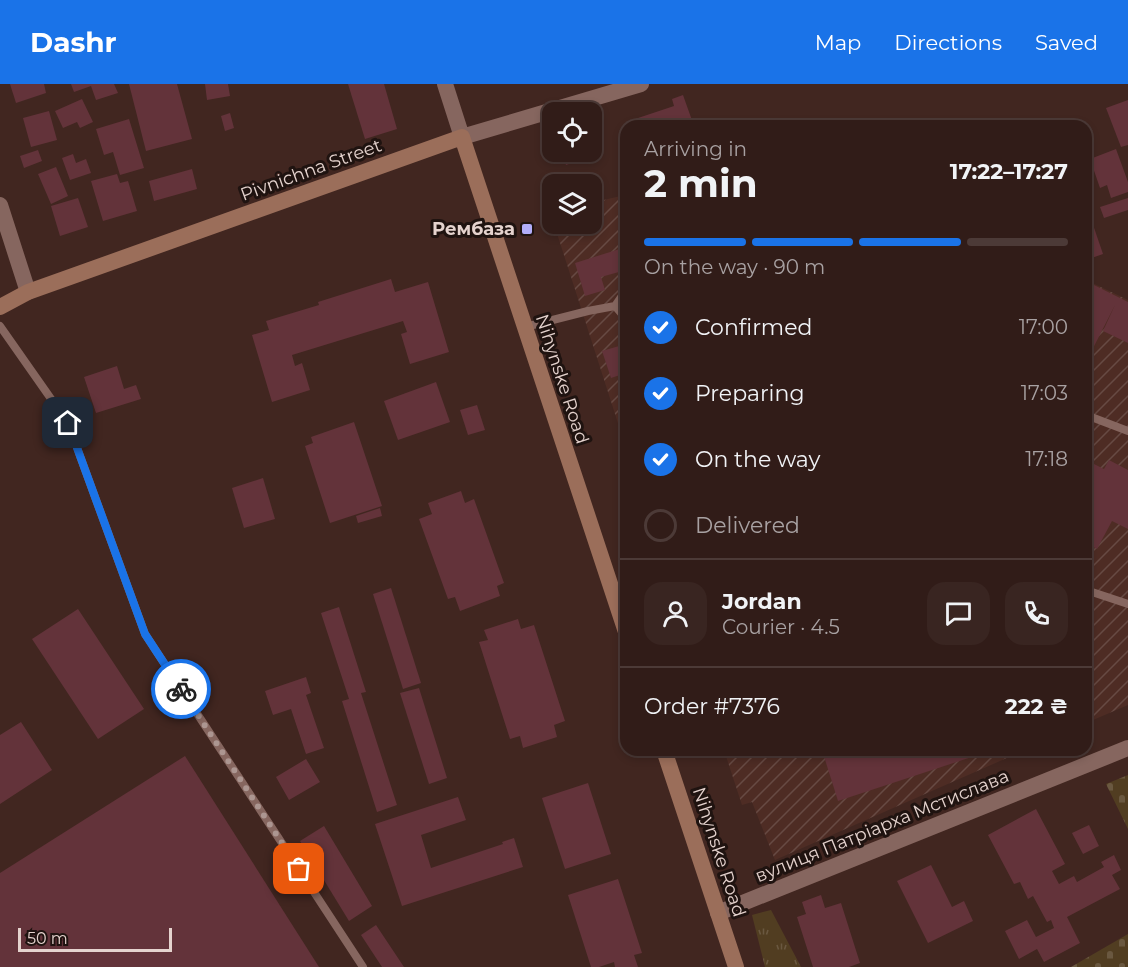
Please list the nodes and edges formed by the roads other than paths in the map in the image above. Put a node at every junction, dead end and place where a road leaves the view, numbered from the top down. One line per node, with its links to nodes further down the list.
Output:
1 (445, 84): 3 (street)
2 (641, 84): 3 (street, Pivnichna Street)
3 (462, 137): 5 (main road, Pivnichna Street); 11 (main road, Nihynske Road)
4 (0, 204): 5 (street)
5 (28, 292): 8 (main road, Pivnichna Street)
6 (620, 299): 7 (lane)
7 (615, 306): 9 (lane); 11 (lane)
8 (0, 307)
9 (620, 312)
10 (0, 326): 20 (lane)
11 (525, 327): 16 (main road, Nihynske Road)
12 (1092, 417): 13 (lane)
13 (1128, 431)
14 (1092, 592): 15 (lane)
15 (1128, 604)
16 (620, 614)
17 (1128, 748): 19 (street, вулиця Патріарха Мстислава)
18 (666, 756): 19 (main road, Nihynske Road)
19 (718, 913): 21 (main road, Nihynske Road)
20 (363, 967)
21 (736, 967)

